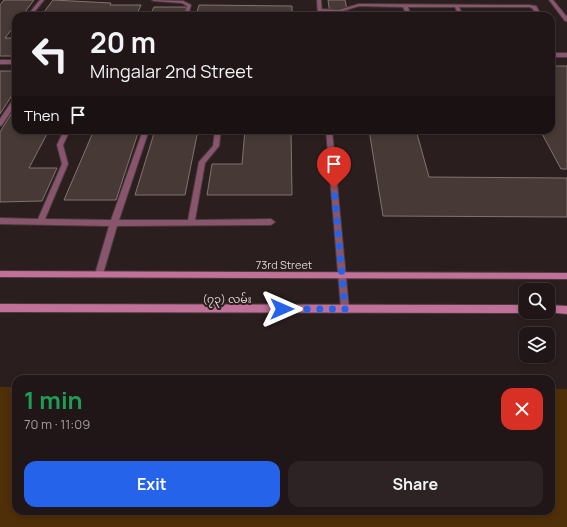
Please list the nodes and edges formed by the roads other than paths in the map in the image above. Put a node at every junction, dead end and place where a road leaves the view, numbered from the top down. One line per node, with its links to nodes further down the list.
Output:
1 (42, 0): 7 (street)
2 (154, 0): 8 (street)
3 (319, 0): 9 (street)
4 (551, 0): 14 (street)
5 (405, 5): 6 (street); 10 (street); 11 (street)
6 (456, 5): 12 (street); 13 (street)
7 (32, 12)
8 (187, 12)
9 (320, 12)
10 (330, 12)
11 (408, 12)
12 (459, 12)
13 (537, 12)
14 (567, 20)
15 (555, 55): 16 (street)
16 (567, 55)
17 (0, 62): 18 (street)
18 (12, 62)
19 (12, 105): 20 (street)
20 (0, 124)
21 (65, 134): 26 (street)
22 (145, 134): 29 (street)
23 (218, 134): 27 (street)
24 (329, 134): 32 (street)
25 (0, 221): 26 (street)
26 (40, 222): 29 (street)
27 (191, 222): 28 (street); 29 (street)
28 (271, 222)
29 (114, 223): 31 (street)
30 (0, 274): 31 (main road, 73rd Street)
31 (99, 274): 32 (main road, 73rd Street)
32 (342, 275): 33 (main road, 73rd Street); 35 (street)
33 (567, 276)
34 (0, 308): 35 (main road, (၇၃) လမ်း)
35 (345, 309): 36 (main road, (၇၃) လမ်း)
36 (519, 309)
37 (555, 310): 38 (main road)
38 (567, 310)

